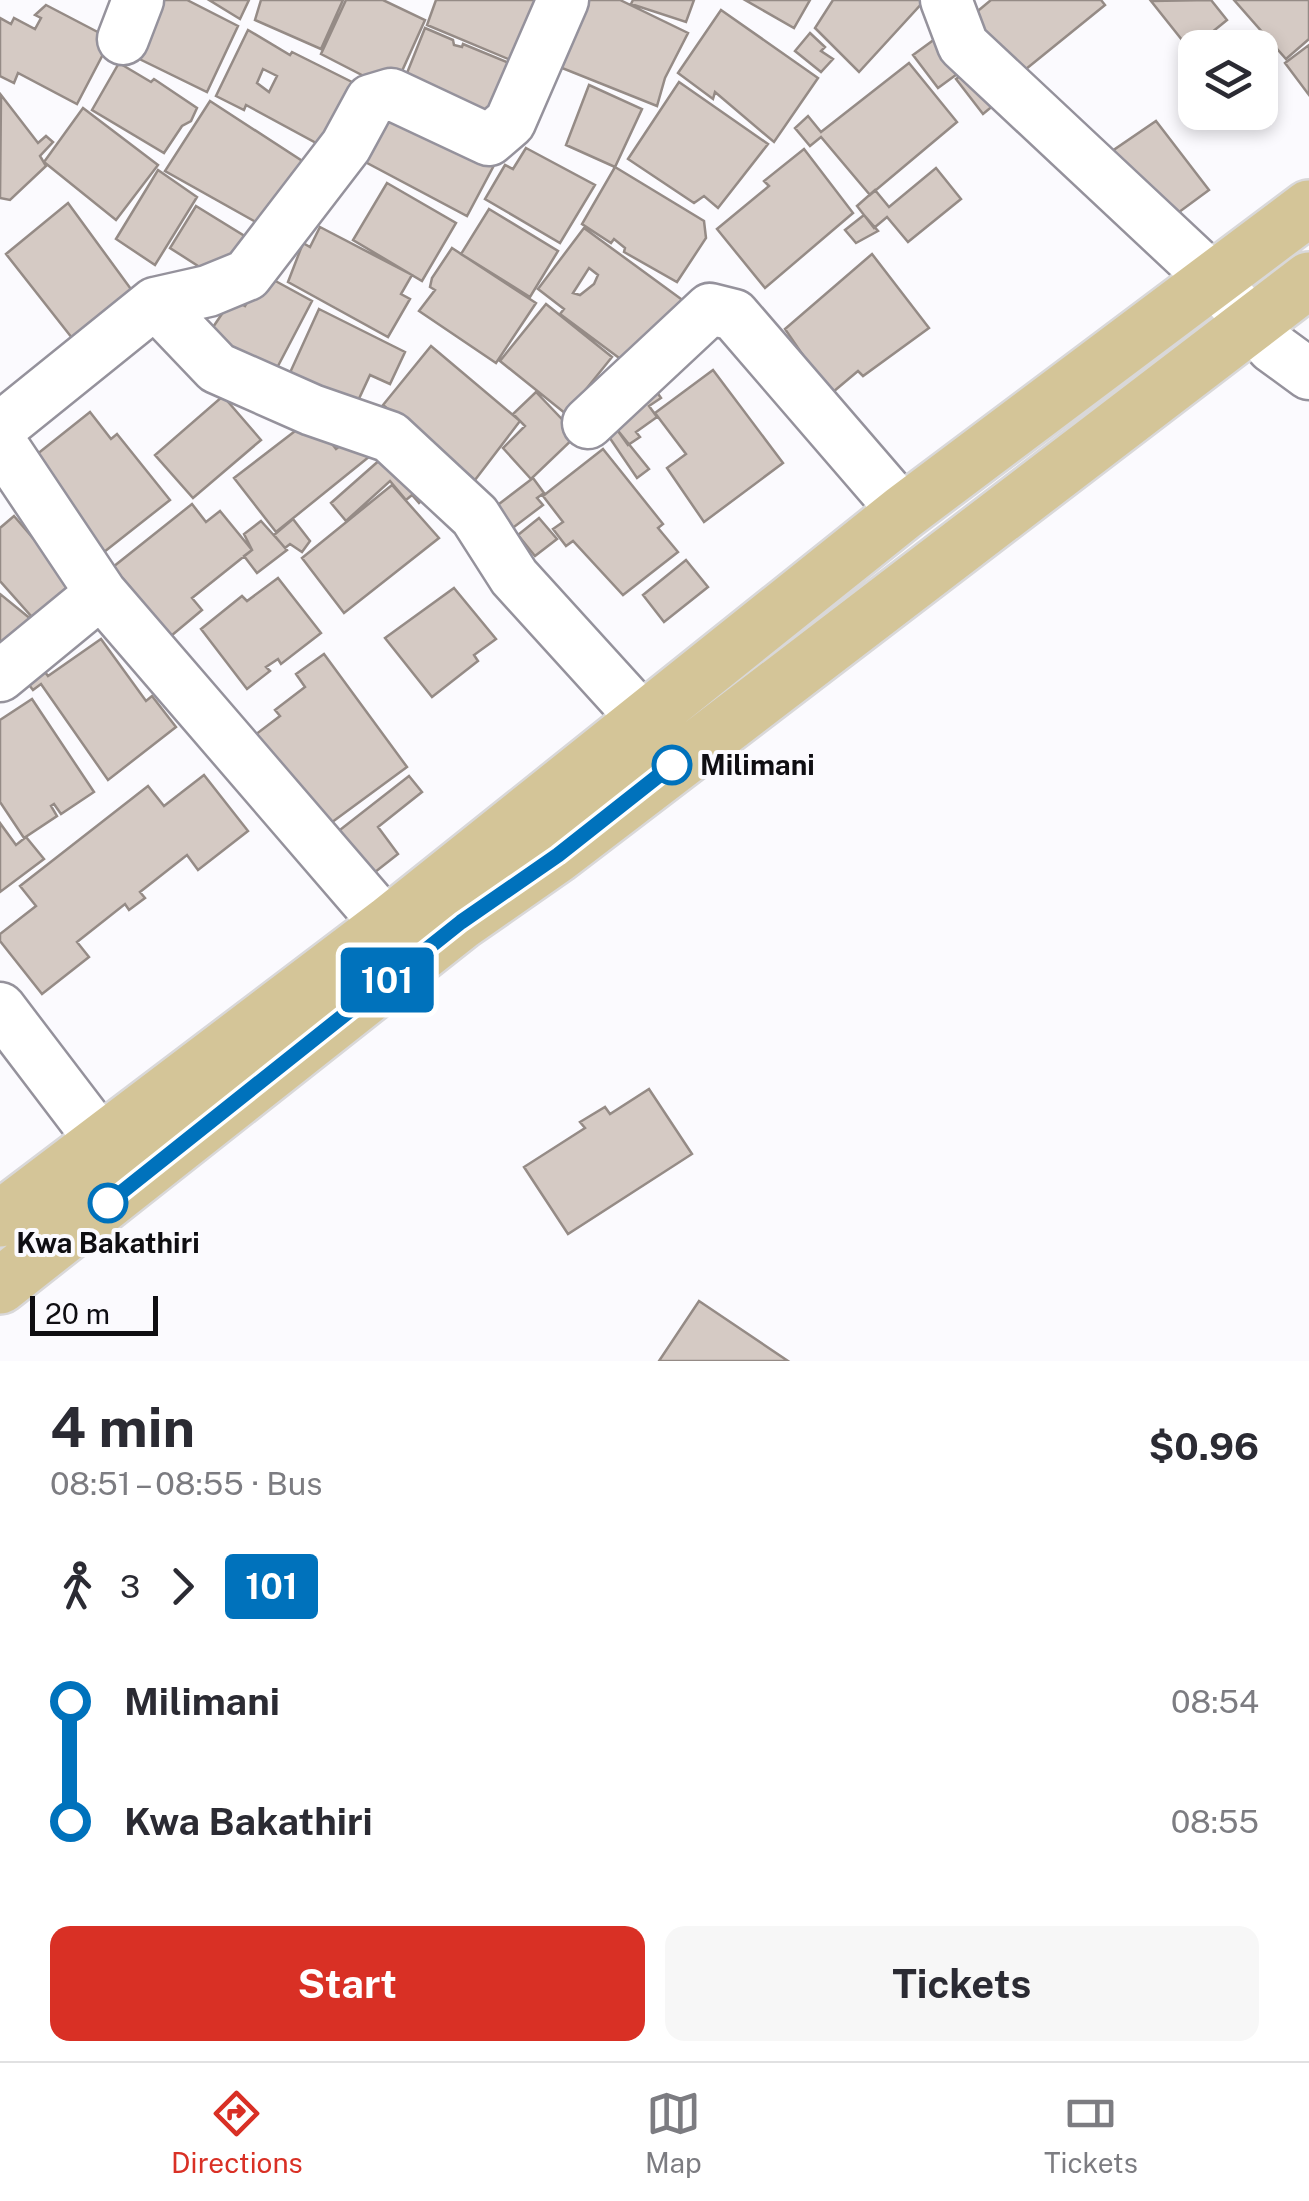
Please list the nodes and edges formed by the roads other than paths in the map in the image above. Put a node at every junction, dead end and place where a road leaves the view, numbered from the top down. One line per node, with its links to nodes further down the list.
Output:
1 (563, 0): 6 (street)
2 (946, 0): 4 (street)
3 (1309, 208): 4 (main road)
4 (1214, 280): 7 (street); 8 (main road)
5 (1309, 280): 7 (main road)
6 (156, 303): 12 (street); 19 (street)
7 (1250, 324): 9 (street); 10 (main road)
8 (1109, 355): 10 (main road); 14 (main road)
9 (1309, 374)
10 (1145, 406): 17 (main road)
11 (588, 423): 14 (street)
12 (0, 428)
13 (0, 442): 16 (street)
14 (904, 512): 15 (main road)
15 (863, 549): 17 (main road); 19 (main road)
16 (101, 593): 18 (street); 20 (street)
17 (896, 598): 20 (main road)
18 (0, 676)
19 (644, 720): 20 (main road)
20 (402, 941): 22 (main road); 24 (main road)
21 (0, 1008): 22 (street)
22 (102, 1142): 23 (main road)
23 (0, 1220)
24 (0, 1286)

